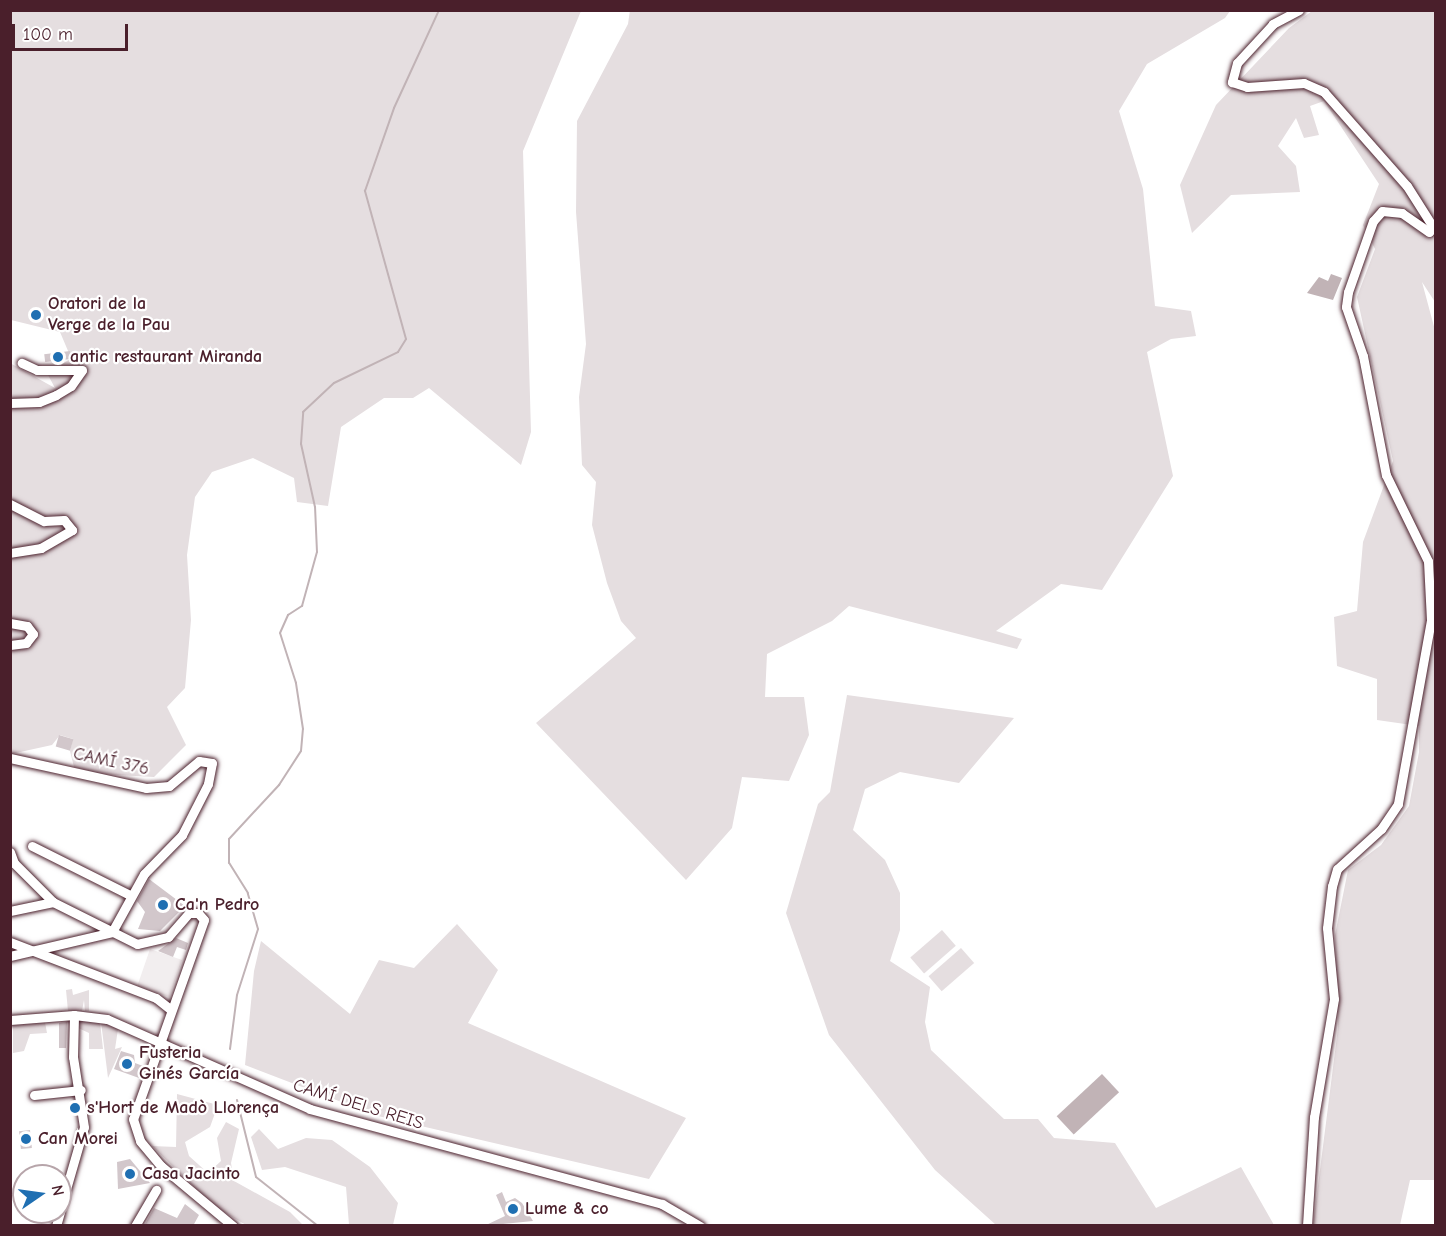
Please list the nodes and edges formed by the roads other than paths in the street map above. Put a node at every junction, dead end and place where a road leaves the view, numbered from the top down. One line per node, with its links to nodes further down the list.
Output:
1 (1299, 10): 32 (street)
2 (22, 363): 3 (street)
3 (10, 403)
4 (10, 504): 5 (street)
5 (10, 553)
6 (10, 623): 7 (street)
7 (10, 645)
8 (10, 758): 12 (street, CAMÍ 376)
9 (32, 846): 12 (street)
10 (10, 852): 11 (street)
11 (12, 865): 13 (street)
12 (130, 895): 15 (street, CAMÍ 376)
13 (53, 902): 14 (street); 15 (street)
14 (10, 911)
15 (112, 932): 17 (street); 20 (street)
16 (10, 942): 17 (street)
17 (32, 951): 18 (street); 19 (street)
18 (10, 956)
19 (156, 999): 20 (street); 23 (street)
20 (170, 1009): 23 (street)
21 (74, 1015): 22 (street, CAMÍ DELS REIS); 24 (street, CAMÍ DELS REIS); 25 (street)
22 (10, 1020)
23 (162, 1033): 24 (street)
24 (159, 1043): 30 (street); 31 (street, CAMÍ DELS REIS)
25 (81, 1090): 26 (street); 27 (street)
26 (34, 1095)
27 (72, 1174)
28 (156, 1190): 29 (street)
29 (135, 1226)
30 (233, 1226)
31 (700, 1226)
32 (1307, 1226)

